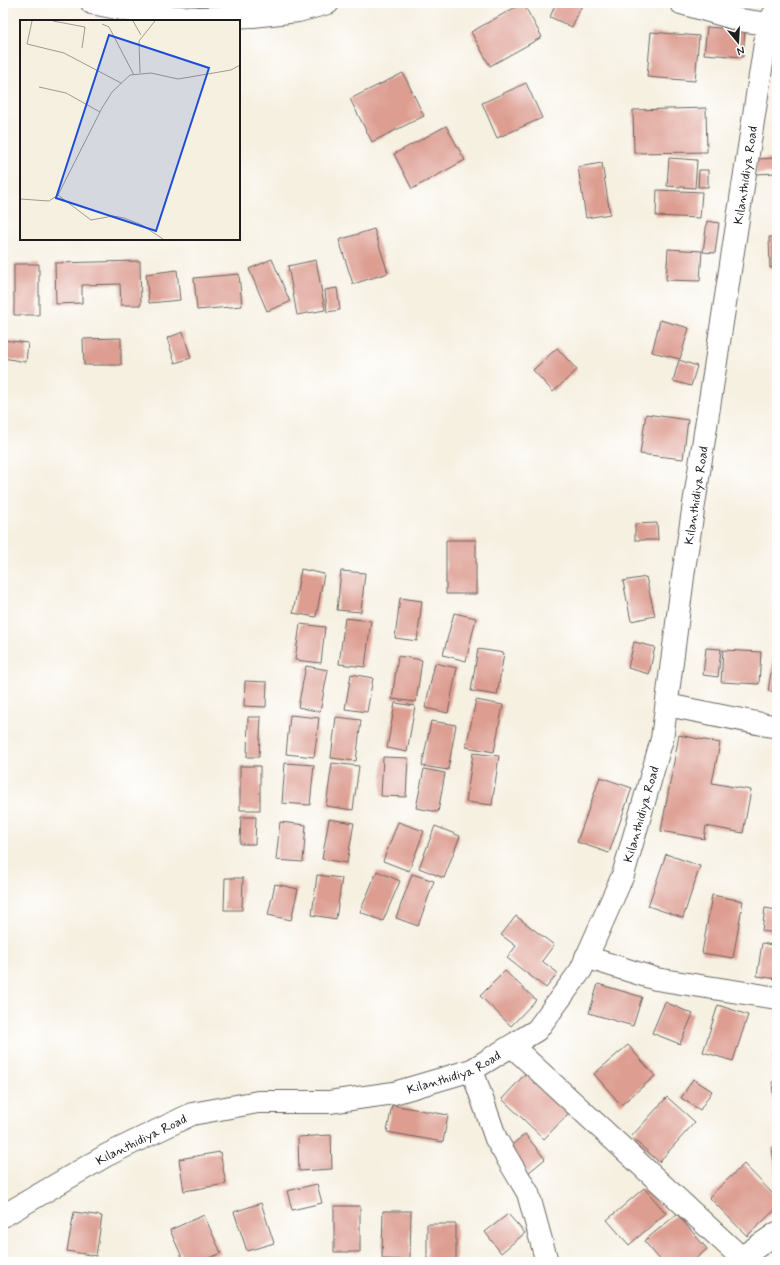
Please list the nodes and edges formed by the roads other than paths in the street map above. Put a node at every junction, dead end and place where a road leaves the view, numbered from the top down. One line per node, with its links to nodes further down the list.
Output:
1 (92, 3): 2 (street)
2 (328, 3)
3 (682, 3): 4 (street)
4 (773, 16): 5 (street, Kilanthidiya Road)
5 (667, 705): 6 (street); 7 (street, Kilanthidiya Road)
6 (777, 727)
7 (586, 957): 8 (street); 9 (street, Kilanthidiya Road)
8 (777, 998)
9 (512, 1046): 10 (street, Kilanthidiya Road); 13 (street)
10 (472, 1070): 11 (street, Kilanthidiya Road); 14 (street)
11 (3, 1216)
12 (777, 1233): 13 (street)
13 (744, 1260)
14 (546, 1262)

